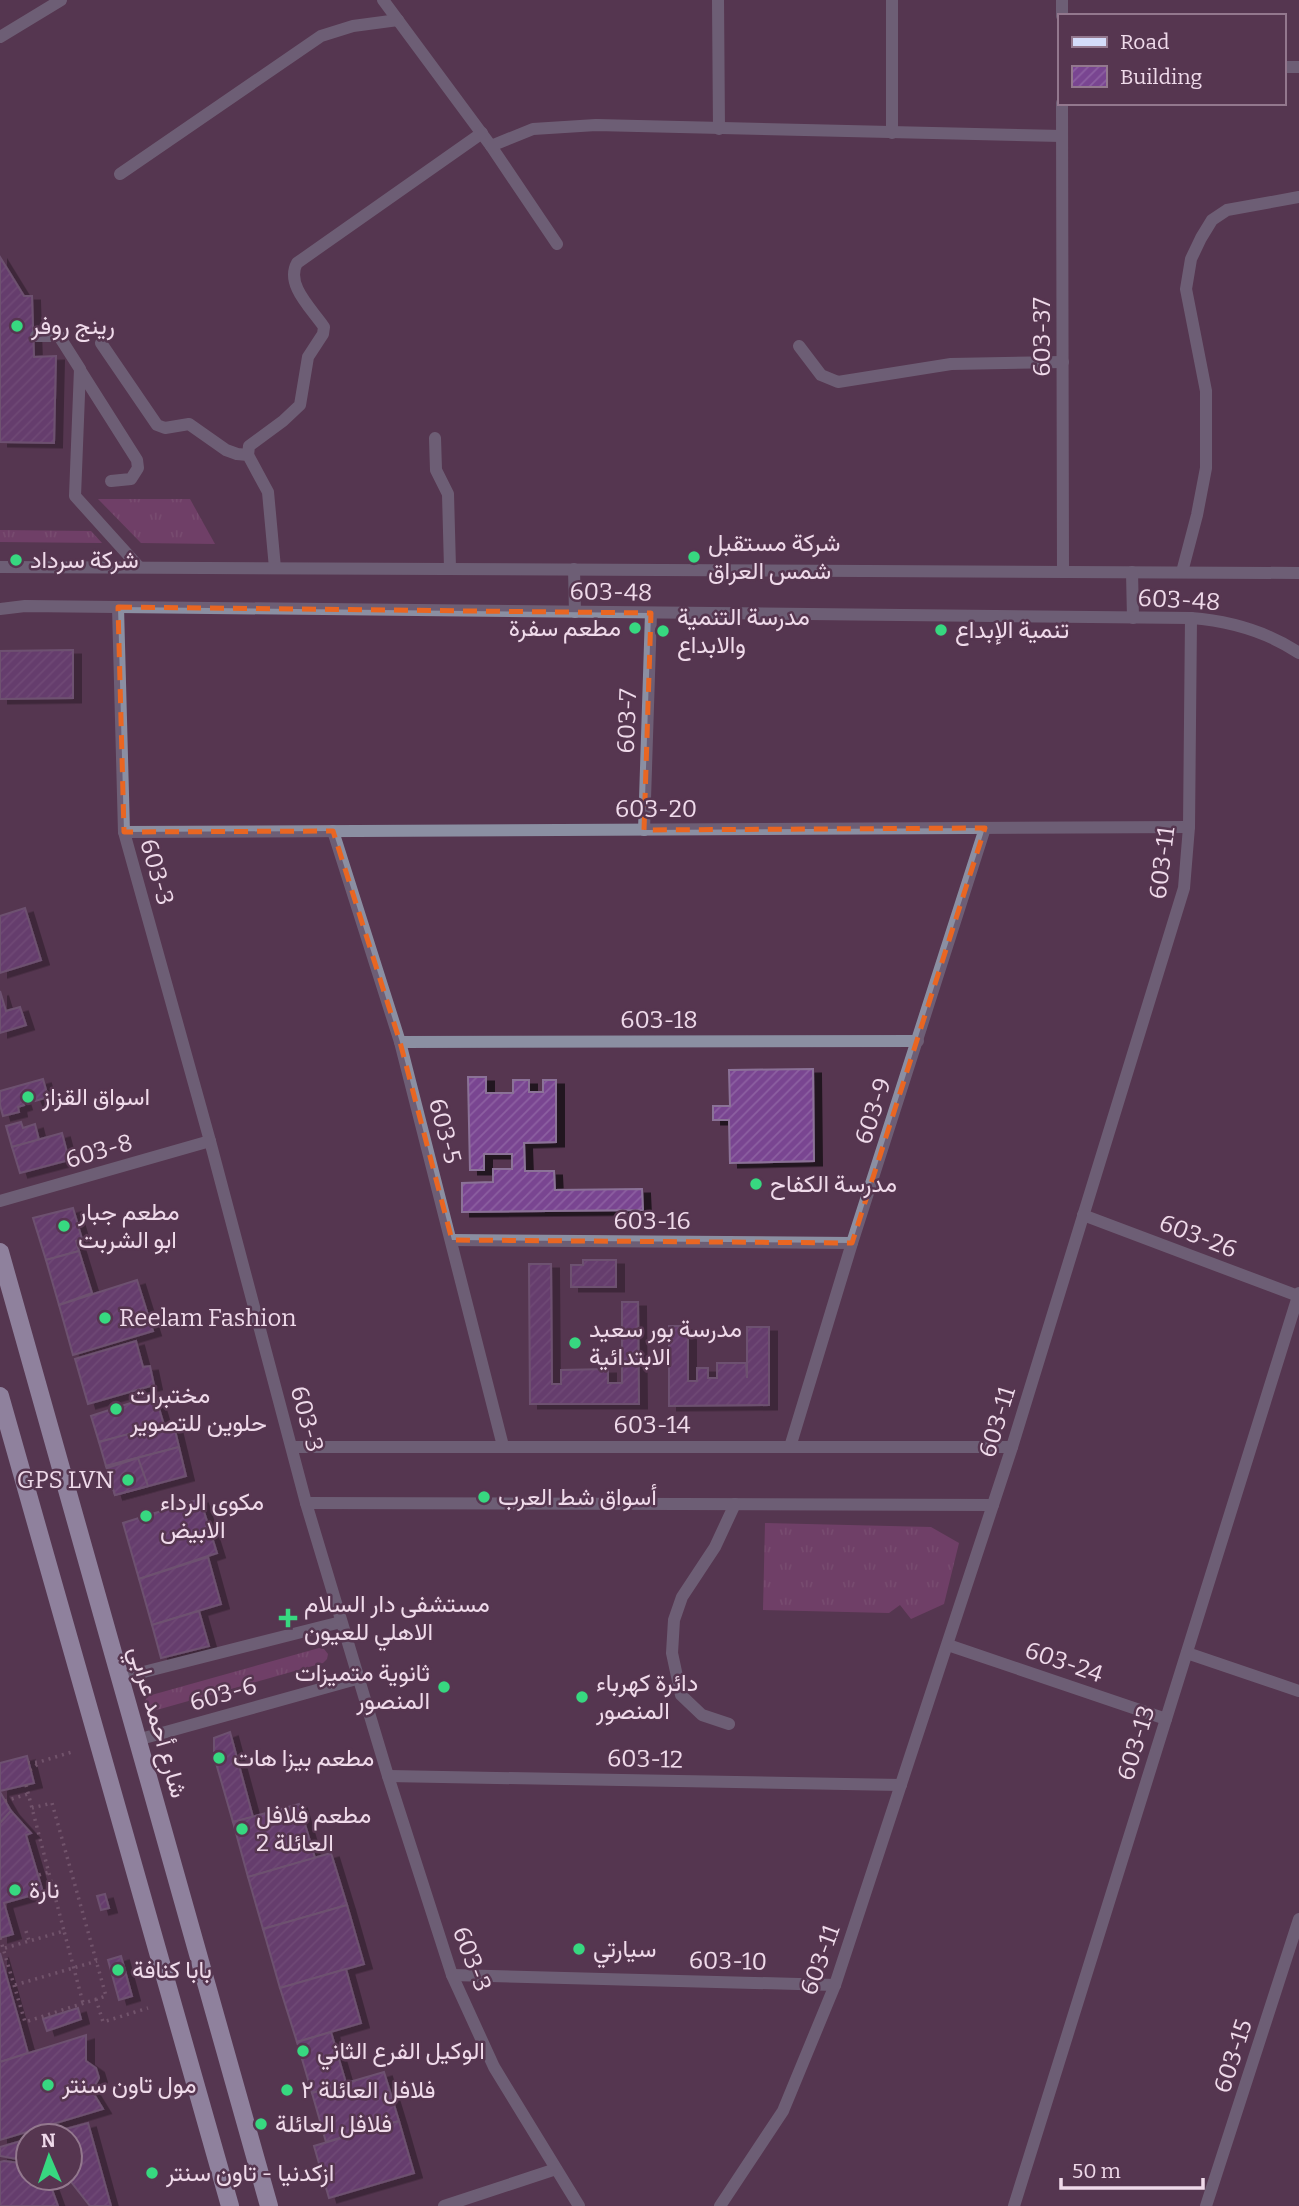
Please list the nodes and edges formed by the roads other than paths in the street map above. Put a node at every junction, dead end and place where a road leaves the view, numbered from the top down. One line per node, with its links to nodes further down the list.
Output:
1 (61, 0): 6 (street)
2 (383, 0): 5 (street)
3 (718, 0): 8 (street)
4 (892, 0): 10 (street)
5 (398, 20): 9 (street); 13 (street)
6 (0, 37)
7 (1062, 105): 11 (street, 603-37)
8 (719, 129): 10 (street); 12 (street)
9 (482, 133): 12 (street); 22 (street)
10 (892, 133): 11 (street)
11 (1062, 136): 19 (street, 603-37)
12 (491, 146): 15 (street)
13 (120, 174)
14 (1299, 197): 31 (street)
15 (557, 244)
16 (36, 336): 20 (street)
17 (101, 343): 22 (street)
18 (799, 346): 19 (street)
19 (1063, 362): 29 (street, 603-37)
20 (80, 369): 23 (street); 25 (street)
21 (435, 438): 27 (street)
22 (248, 455): 26 (street)
23 (111, 481)
24 (0, 567): 25 (street, 603-48)
25 (139, 567): 26 (street, 603-48)
26 (275, 568): 27 (street, 603-48)
27 (450, 568): 28 (street, 603-48)
28 (573, 569): 29 (street, 603-48); 35 (street)
29 (1063, 571): 30 (street, 603-48)
30 (1132, 572): 31 (street, 603-48); 37 (street)
31 (1182, 572): 32 (street, 603-48)
32 (1299, 573)
33 (118, 607): 34 (street, 603-48); 35 (street, 603-48); 44 (street, 603-3)
34 (0, 609)
35 (575, 612): 36 (street, 603-48)
36 (651, 613): 37 (street, 603-48); 42 (street, 603-7)
37 (1133, 618): 38 (street, 603-48)
38 (1191, 618): 39 (street, 603-48); 40 (street, 603-11)
39 (1299, 653)
40 (1189, 827): 41 (street, 603-20); 49 (street, 603-11)
41 (985, 828): 42 (street, 603-20); 45 (street, 603-9)
42 (644, 830): 43 (street, 603-20)
43 (333, 831): 44 (street, 603-20); 46 (street, 603-5)
44 (124, 832): 47 (street, 603-3)
45 (918, 1041): 46 (street, 603-18); 51 (street, 603-9)
46 (400, 1042): 50 (street, 603-5)
47 (210, 1141): 48 (street, 603-8); 56 (street, 603-3)
48 (0, 1201)
49 (1083, 1215): 53 (street, 603-26); 58 (street, 603-11)
50 (452, 1240): 51 (street, 603-16); 55 (street, 603-5)
51 (852, 1244): 57 (street, 603-9)
52 (0, 1252): 65 (main road, شارع أحمد عرابي)
53 (1298, 1295): 64 (street, 603-13)
54 (0, 1396): 77 (main road)
55 (503, 1446): 56 (street, 603-14); 57 (street, 603-14)
56 (293, 1447): 59 (street, 603-3)
57 (790, 1447): 58 (street, 603-14)
58 (1012, 1447): 61 (street, 603-11)
59 (306, 1503): 60 (street); 62 (street, 603-3)
60 (735, 1504): 61 (street); 69 (street)
61 (993, 1505): 63 (street, 603-11)
62 (341, 1622): 65 (street, 603-6); 66 (street, 603-3)
63 (948, 1644): 68 (street, 603-24); 72 (street, 603-11)
64 (1187, 1653): 67 (street); 68 (street, 603-13)
65 (120, 1678): 70 (main road, شارع أحمد عرابي)
66 (360, 1678): 70 (street, 603-6); 71 (street, 603-3)
67 (1299, 1691)
68 (1166, 1719): 82 (street, 603-13)
69 (729, 1724)
70 (137, 1740): 78 (main road, شارع أحمد عرابي)
71 (388, 1776): 72 (street, 603-12); 74 (street, 603-3)
72 (901, 1785): 75 (street, 603-11)
73 (1299, 1919): 83 (street, 603-15)
74 (452, 1975): 75 (street, 603-10); 76 (street, 603-3)
75 (835, 1985): 81 (street, 603-11)
76 (556, 2169): 79 (street); 80 (street, 603-3)
77 (230, 2206)
78 (269, 2206)
79 (444, 2206)
80 (579, 2206)
81 (720, 2206)
82 (1014, 2206)
83 (1206, 2206)

